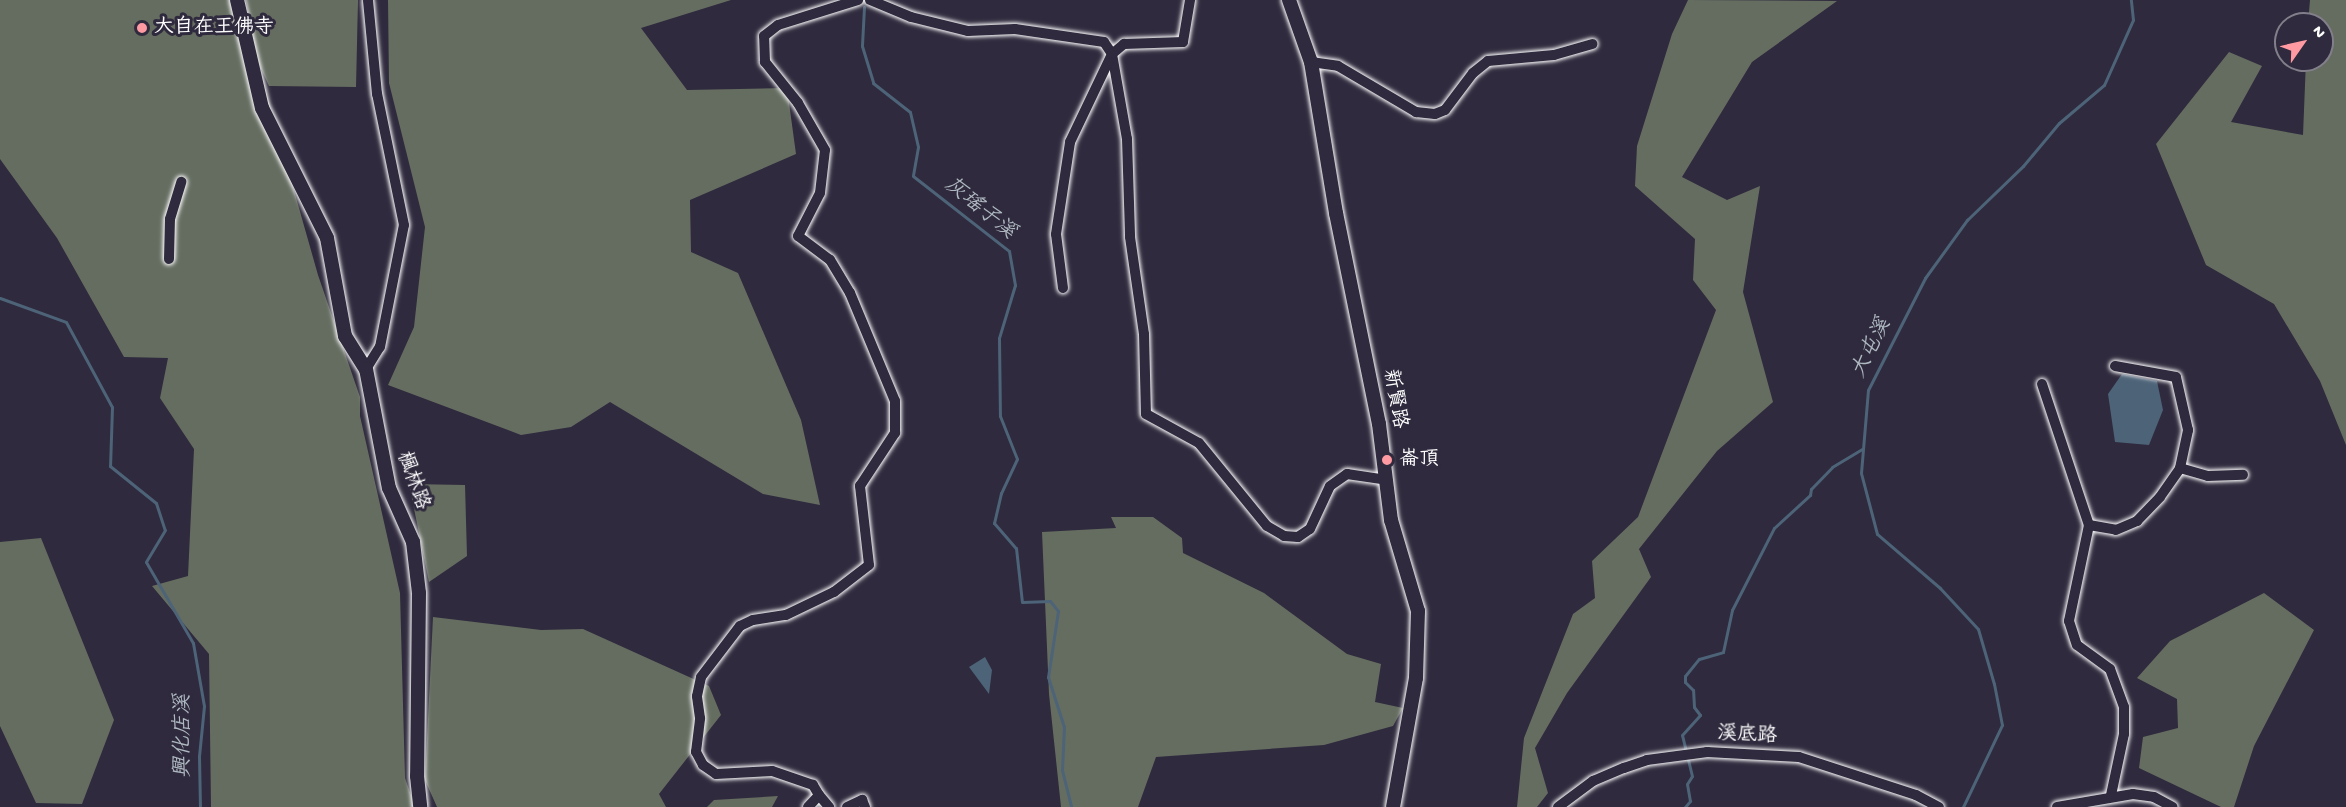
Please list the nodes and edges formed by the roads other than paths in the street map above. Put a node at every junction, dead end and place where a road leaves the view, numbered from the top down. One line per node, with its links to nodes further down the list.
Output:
1 (237, 0): 14 (street, 楓林路)
2 (368, 0): 14 (street)
3 (858, 0): 20 (street)
4 (870, 0): 8 (street)
5 (1190, 0): 8 (street)
6 (1289, 0): 9 (street, 新賢路)
7 (1592, 44): 9 (street)
8 (1112, 54): 12 (street); 18 (street)
9 (1311, 62): 18 (street, 新賢路)
10 (182, 182): 11 (street)
11 (169, 259)
12 (1063, 288)
13 (2115, 366): 16 (street)
14 (366, 369): 22 (street, 楓林路)
15 (2042, 384): 19 (street)
16 (2180, 468): 17 (street); 19 (street)
17 (2243, 475)
18 (1387, 480): 27 (street, 新賢路)
19 (2089, 525): 21 (street)
20 (819, 795): 23 (street); 24 (street)
21 (2111, 795): 30 (street); 31 (street)
22 (420, 807)
23 (808, 807)
24 (829, 807)
25 (848, 807): 26 (street)
26 (865, 807)
27 (1393, 807)
28 (1558, 807): 29 (street, 溪底路)
29 (1939, 807)
30 (2056, 807)
31 (2173, 807)

